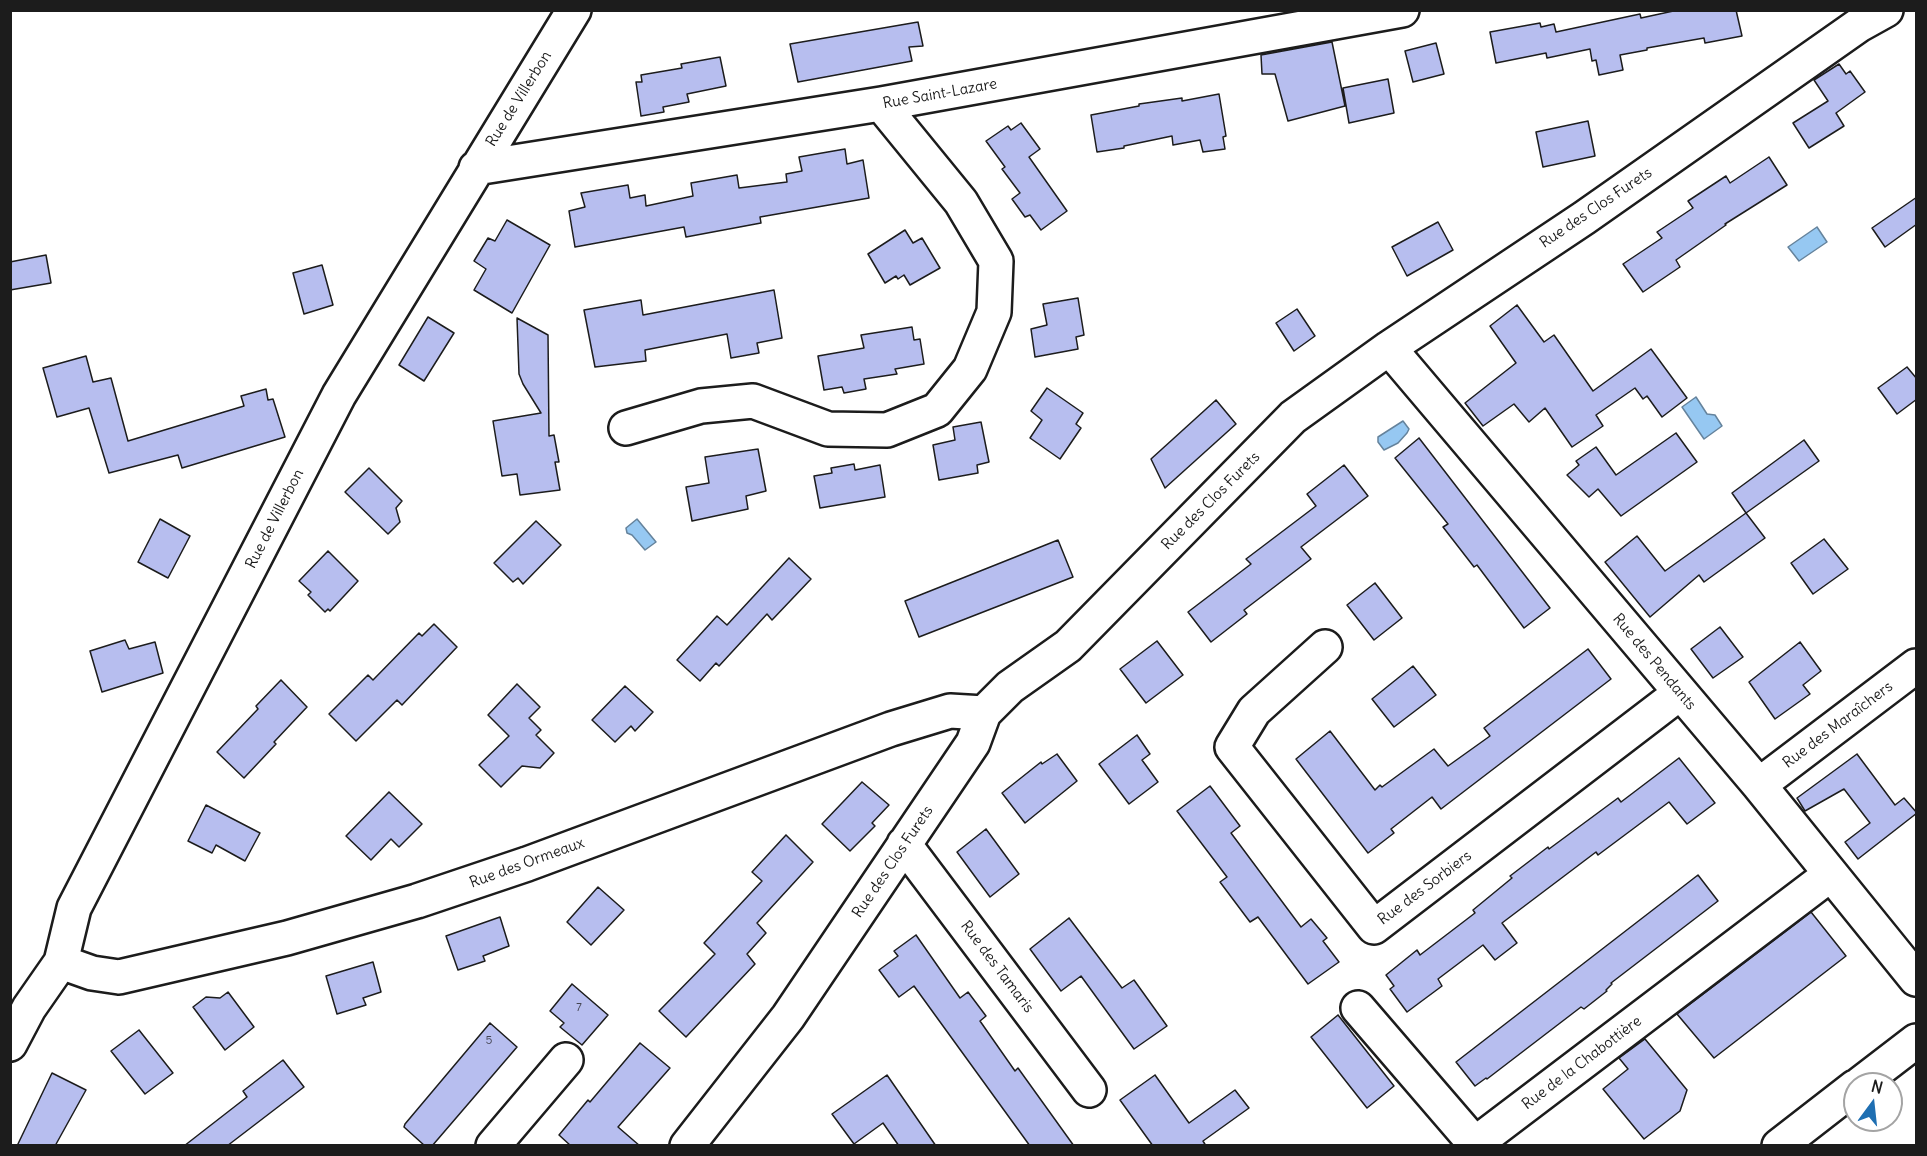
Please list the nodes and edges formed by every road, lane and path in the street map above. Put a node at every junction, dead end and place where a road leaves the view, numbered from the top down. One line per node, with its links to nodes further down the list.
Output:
1 (574, 10): 5 (street, Rue de Villerbon)
2 (1402, 10): 4 (street, Rue Saint-Lazare)
3 (1886, 10): 6 (street, Rue des Clos Furets)
4 (882, 104): 5 (street, Rue Saint-Lazare); 7 (street)
5 (476, 168): 15 (street, Rue de Villerbon)
6 (1389, 348): 10 (street, Rue des Pendants); 11 (street, Rue des Clos Furets)
7 (626, 428)
8 (1325, 648): 10 (street, Rue des Sorbiers)
9 (1917, 666): 12 (street, Rue des Maraîchers)
10 (1680, 693): 12 (street, Rue des Pendants)
11 (984, 713): 13 (street, Rue des Clos Furets); 15 (street, Rue des Ormeaux)
12 (1758, 785): 14 (street, Rue des Pendants)
13 (904, 844): 22 (street, Rue des Tamaris); 25 (street, Rue des Clos Furets)
14 (1831, 874): 16 (street, Rue des Pendants); 17 (street, Rue de la Chabottière)
15 (61, 962): 19 (street, Rue de Villerbon)
16 (1917, 979)
17 (1358, 1008)
18 (1917, 1041): 21 (street)
19 (10, 1044)
20 (566, 1060): 24 (street)
21 (1876, 1072)
22 (1089, 1090)
23 (1843, 1097): 26 (street)
24 (507, 1140)
25 (687, 1146)
26 (1779, 1146)

